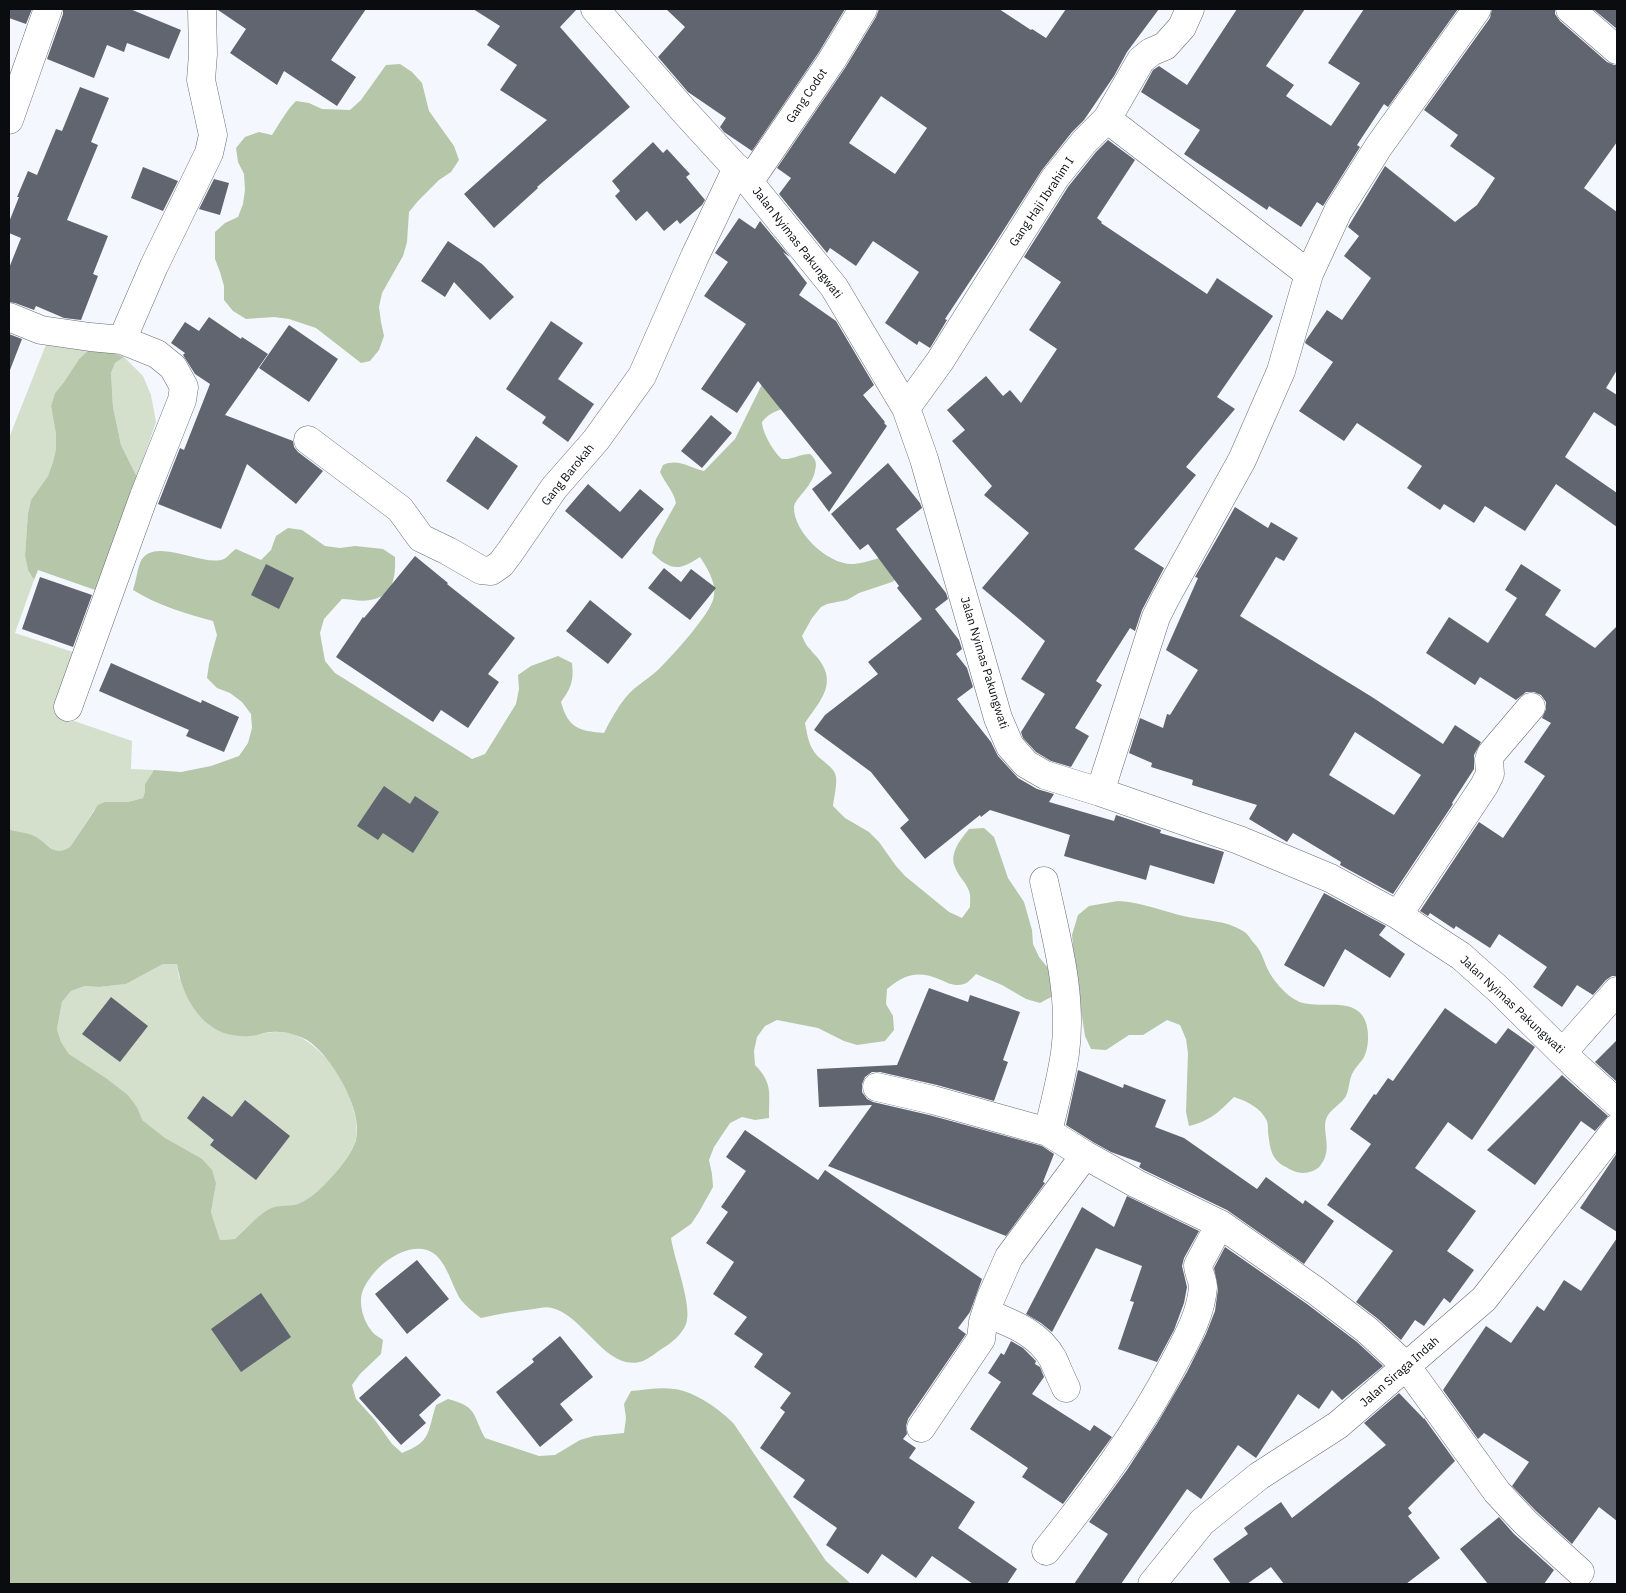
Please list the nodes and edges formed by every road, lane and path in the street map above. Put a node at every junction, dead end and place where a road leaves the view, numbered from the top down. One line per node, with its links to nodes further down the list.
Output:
1 (48, 9): 10 (street)
2 (202, 9): 14 (street)
3 (596, 9): 11 (street, Jalan Nyimas Pakungwati)
4 (863, 9): 11 (street, Gang Codot)
5 (1190, 9): 9 (street, Gang Haji Ibrahim I)
6 (1477, 9): 12 (street)
7 (1570, 9): 8 (street)
8 (1617, 50)
9 (1107, 119): 12 (street); 15 (street, Gang Haji Ibrahim I)
10 (9, 120)
11 (743, 175): 15 (street, Jalan Nyimas Pakungwati); 16 (street, Gang Barokah)
12 (1310, 274): 19 (street)
13 (9, 318): 14 (street)
14 (122, 340): 17 (street)
15 (906, 408): 19 (street, Jalan Nyimas Pakungwati)
16 (308, 440)
17 (68, 707)
18 (1531, 707): 21 (street)
19 (1100, 792): 21 (street, Jalan Nyimas Pakungwati)
20 (1044, 881): 27 (street)
21 (1398, 915): 23 (street, Jalan Nyimas Pakungwati)
22 (1617, 992): 23 (street)
23 (1562, 1052): 25 (street, Jalan Nyimas Pakungwati)
24 (877, 1087): 27 (street)
25 (1617, 1103)
26 (1617, 1128): 31 (street, Jalan Siraga Indah)
27 (1048, 1132): 28 (street)
28 (1085, 1155): 29 (street); 30 (street)
29 (1220, 1224): 31 (street); 34 (street)
30 (986, 1313): 32 (street); 33 (street)
31 (1407, 1367): 35 (street); 36 (street, Jalan Siraga Indah)
32 (1066, 1388)
33 (921, 1428)
34 (1046, 1551)
35 (1580, 1572)
36 (1152, 1584)

